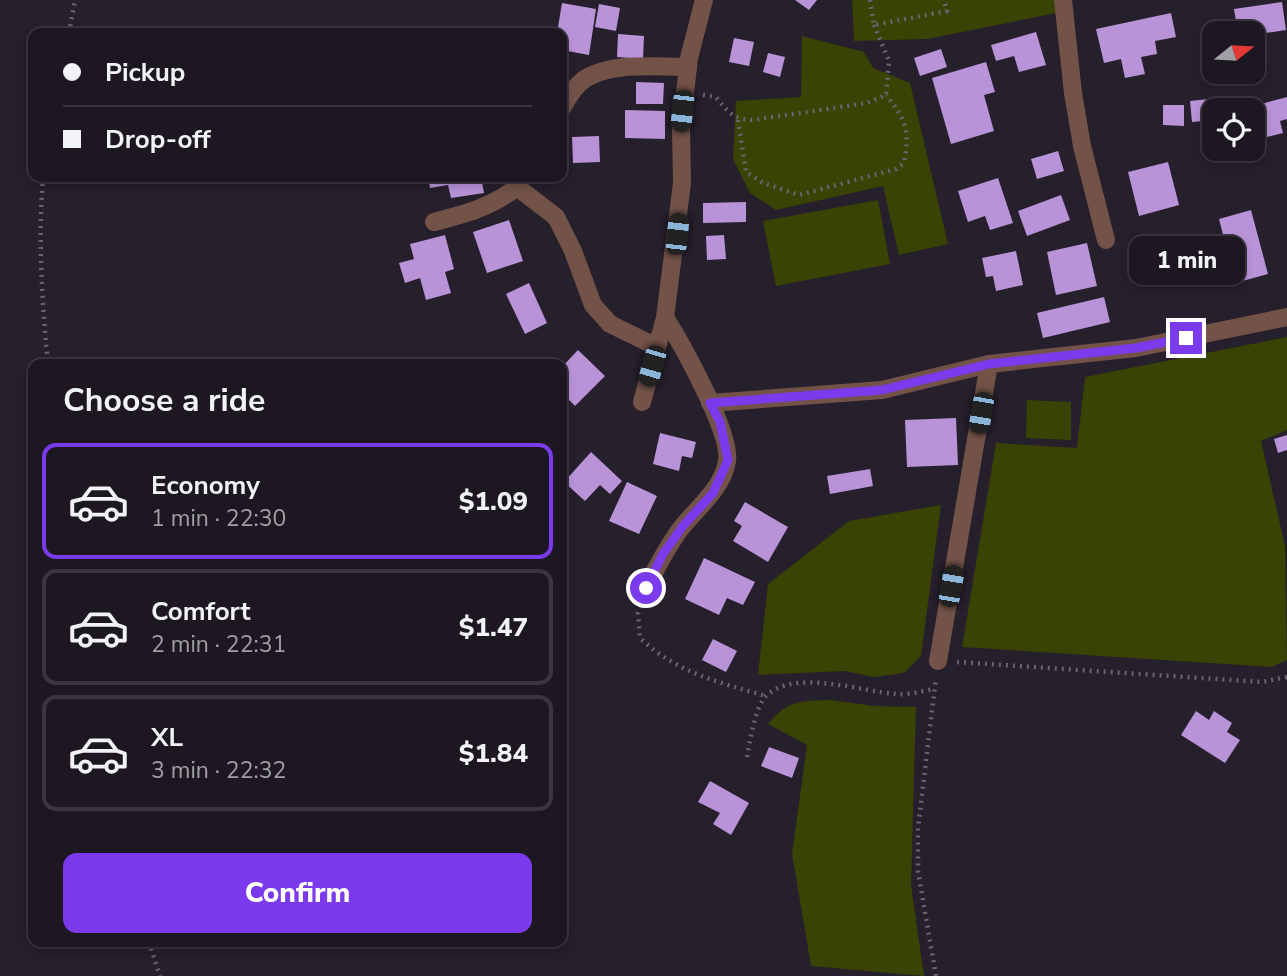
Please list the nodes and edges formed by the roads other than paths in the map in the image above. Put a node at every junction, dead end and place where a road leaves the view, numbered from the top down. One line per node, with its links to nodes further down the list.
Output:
1 (704, 0): 3 (street)
2 (1063, 0): 7 (street)
3 (688, 67): 4 (street); 9 (street)
4 (567, 99)
5 (519, 182): 6 (street); 10 (street)
6 (434, 222)
7 (1107, 240)
8 (1287, 317): 11 (street)
9 (665, 318): 10 (street); 13 (street)
10 (657, 347): 12 (street)
11 (989, 364): 13 (street); 15 (street)
12 (642, 402)
13 (710, 403): 14 (street)
14 (646, 588)
15 (939, 661)

